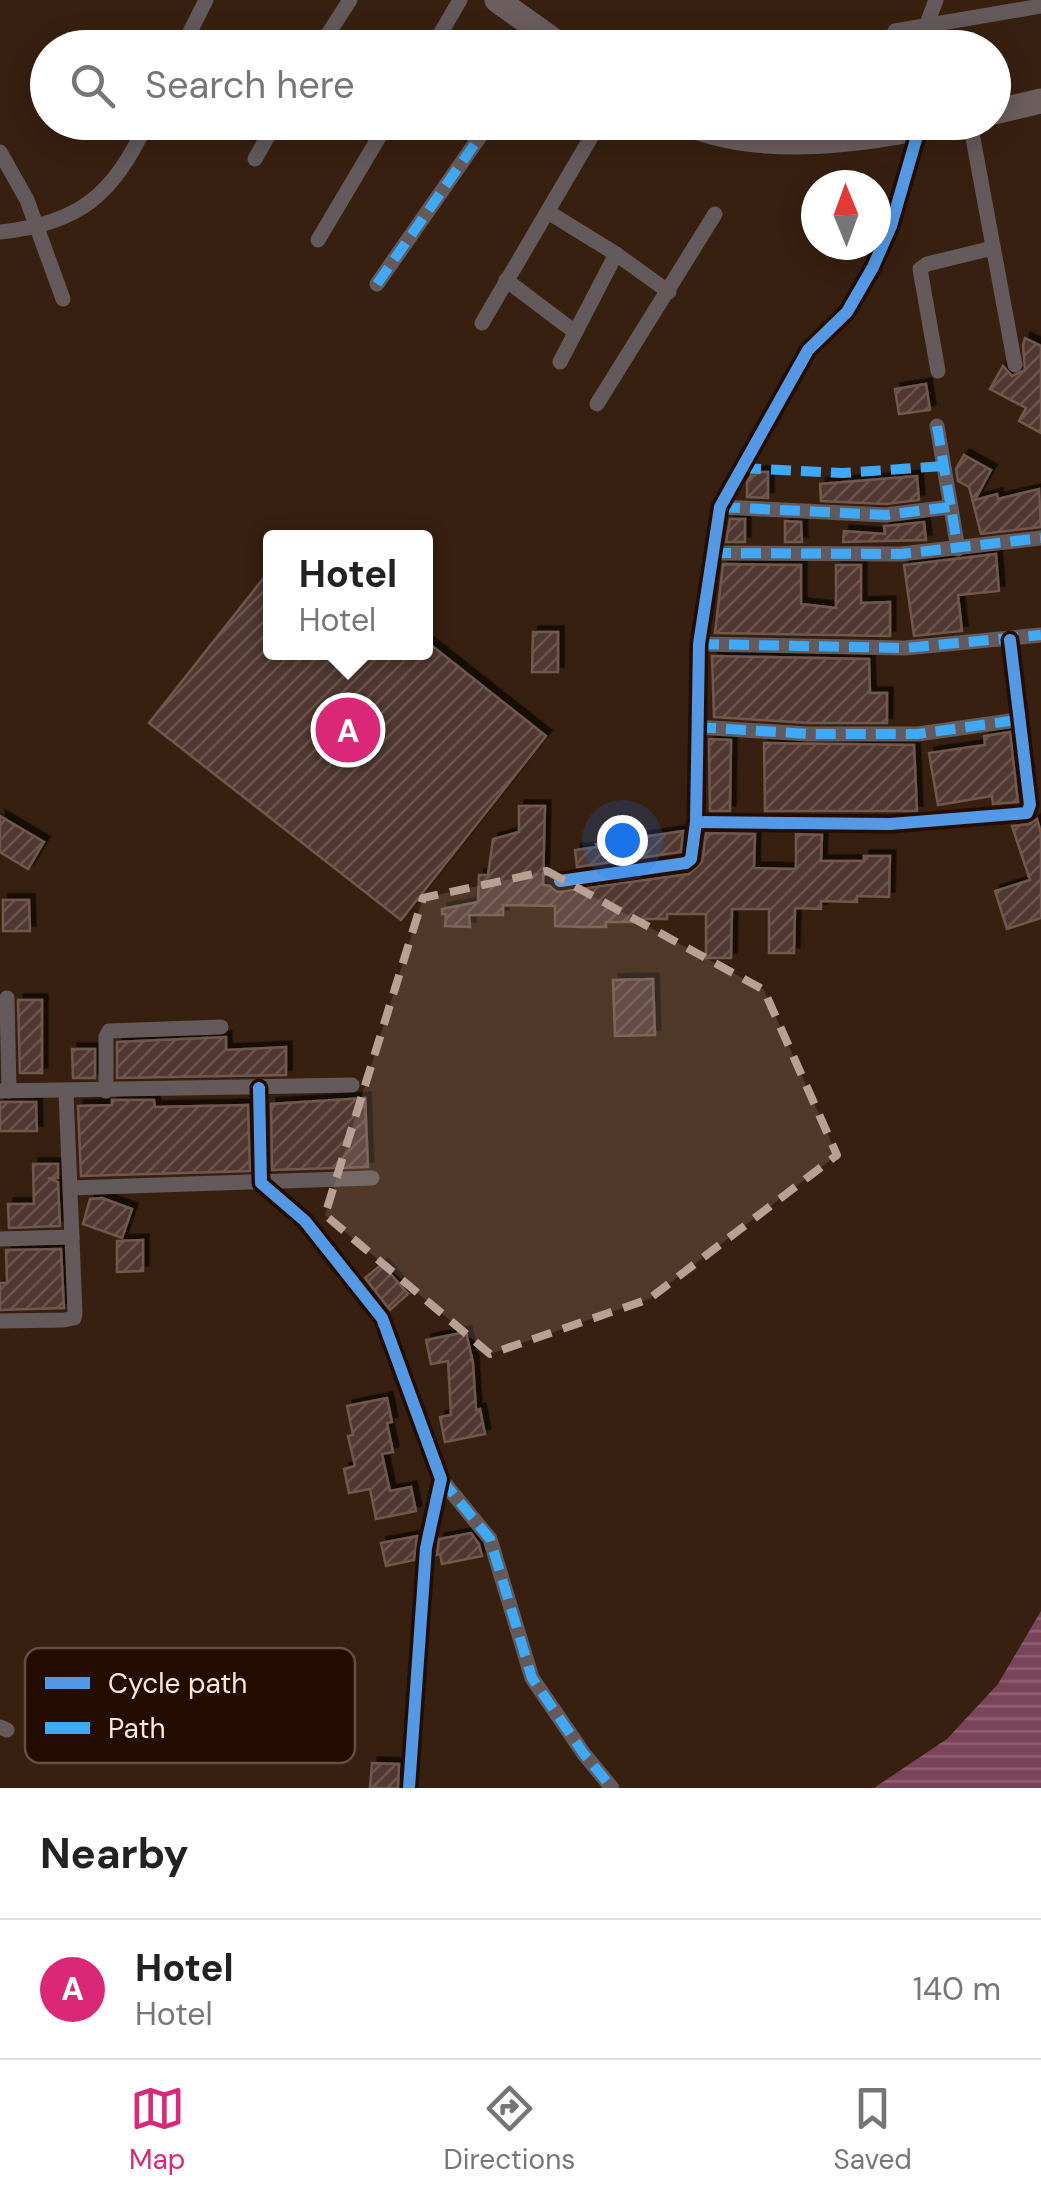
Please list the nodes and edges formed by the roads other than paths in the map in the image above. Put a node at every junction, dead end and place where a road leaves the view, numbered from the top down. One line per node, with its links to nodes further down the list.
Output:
1 (206, 0): 10 (street)
2 (350, 0): 11 (street)
3 (460, 0): 12 (street)
4 (497, 0): 13 (highway)
5 (936, 0): 9 (street)
6 (966, 0): 8 (street)
7 (1041, 6): 8 (street)
8 (971, 17): 9 (street)
9 (927, 24): 14 (street)
10 (191, 30)
11 (331, 30)
12 (442, 30)
13 (533, 30)
14 (900, 30)
15 (1041, 100): 16 (highway)
16 (1011, 108)
17 (139, 140): 30 (street)
18 (266, 140): 27 (street)
19 (377, 140): 32 (street)
20 (477, 140): 36 (street)
21 (590, 140): 28 (street)
22 (758, 140): 23 (highway)
23 (823, 140)
24 (916, 140): 46 (street)
25 (973, 140): 33 (street)
26 (0, 152): 30 (street)
27 (255, 159)
28 (548, 212): 34 (street); 35 (street)
29 (715, 214): 37 (street)
30 (38, 228): 31 (street); 38 (street)
31 (0, 232)
32 (318, 240)
33 (993, 248): 42 (street); 43 (street)
34 (616, 254): 37 (street); 40 (street)
35 (506, 280): 39 (street); 40 (street)
36 (377, 284)
37 (670, 292): 44 (street)
38 (62, 299)
39 (482, 323)
40 (575, 332): 41 (street)
41 (560, 362)
42 (1015, 365)
43 (938, 371)
44 (597, 404)
45 (938, 426): 47 (street)
46 (720, 507): 47 (street); 50 (street)
47 (950, 507): 49 (street)
48 (1041, 538): 49 (street)
49 (958, 548): 50 (street)
50 (711, 553): 53 (street)
51 (1041, 635): 52 (street)
52 (1010, 640): 53 (street); 54 (street)
53 (699, 644): 55 (street)
54 (1017, 720): 55 (street); 56 (street)
55 (696, 728): 57 (street)
56 (1035, 807): 57 (street)
57 (696, 822): 58 (street)
58 (560, 882)
59 (7, 998): 63 (street)
60 (222, 1027): 64 (street)
61 (352, 1085): 62 (street)
62 (259, 1088): 64 (street); 67 (street)
63 (5, 1091): 65 (street)
64 (106, 1091): 65 (street)
65 (66, 1092): 68 (street)
66 (372, 1178): 67 (street)
67 (261, 1183): 68 (street); 72 (street)
68 (71, 1188): 69 (street)
69 (72, 1237): 70 (street); 71 (street)
70 (0, 1240)
71 (0, 1322)
72 (440, 1479): 73 (street); 74 (street)
73 (408, 1788)
74 (612, 1788)

